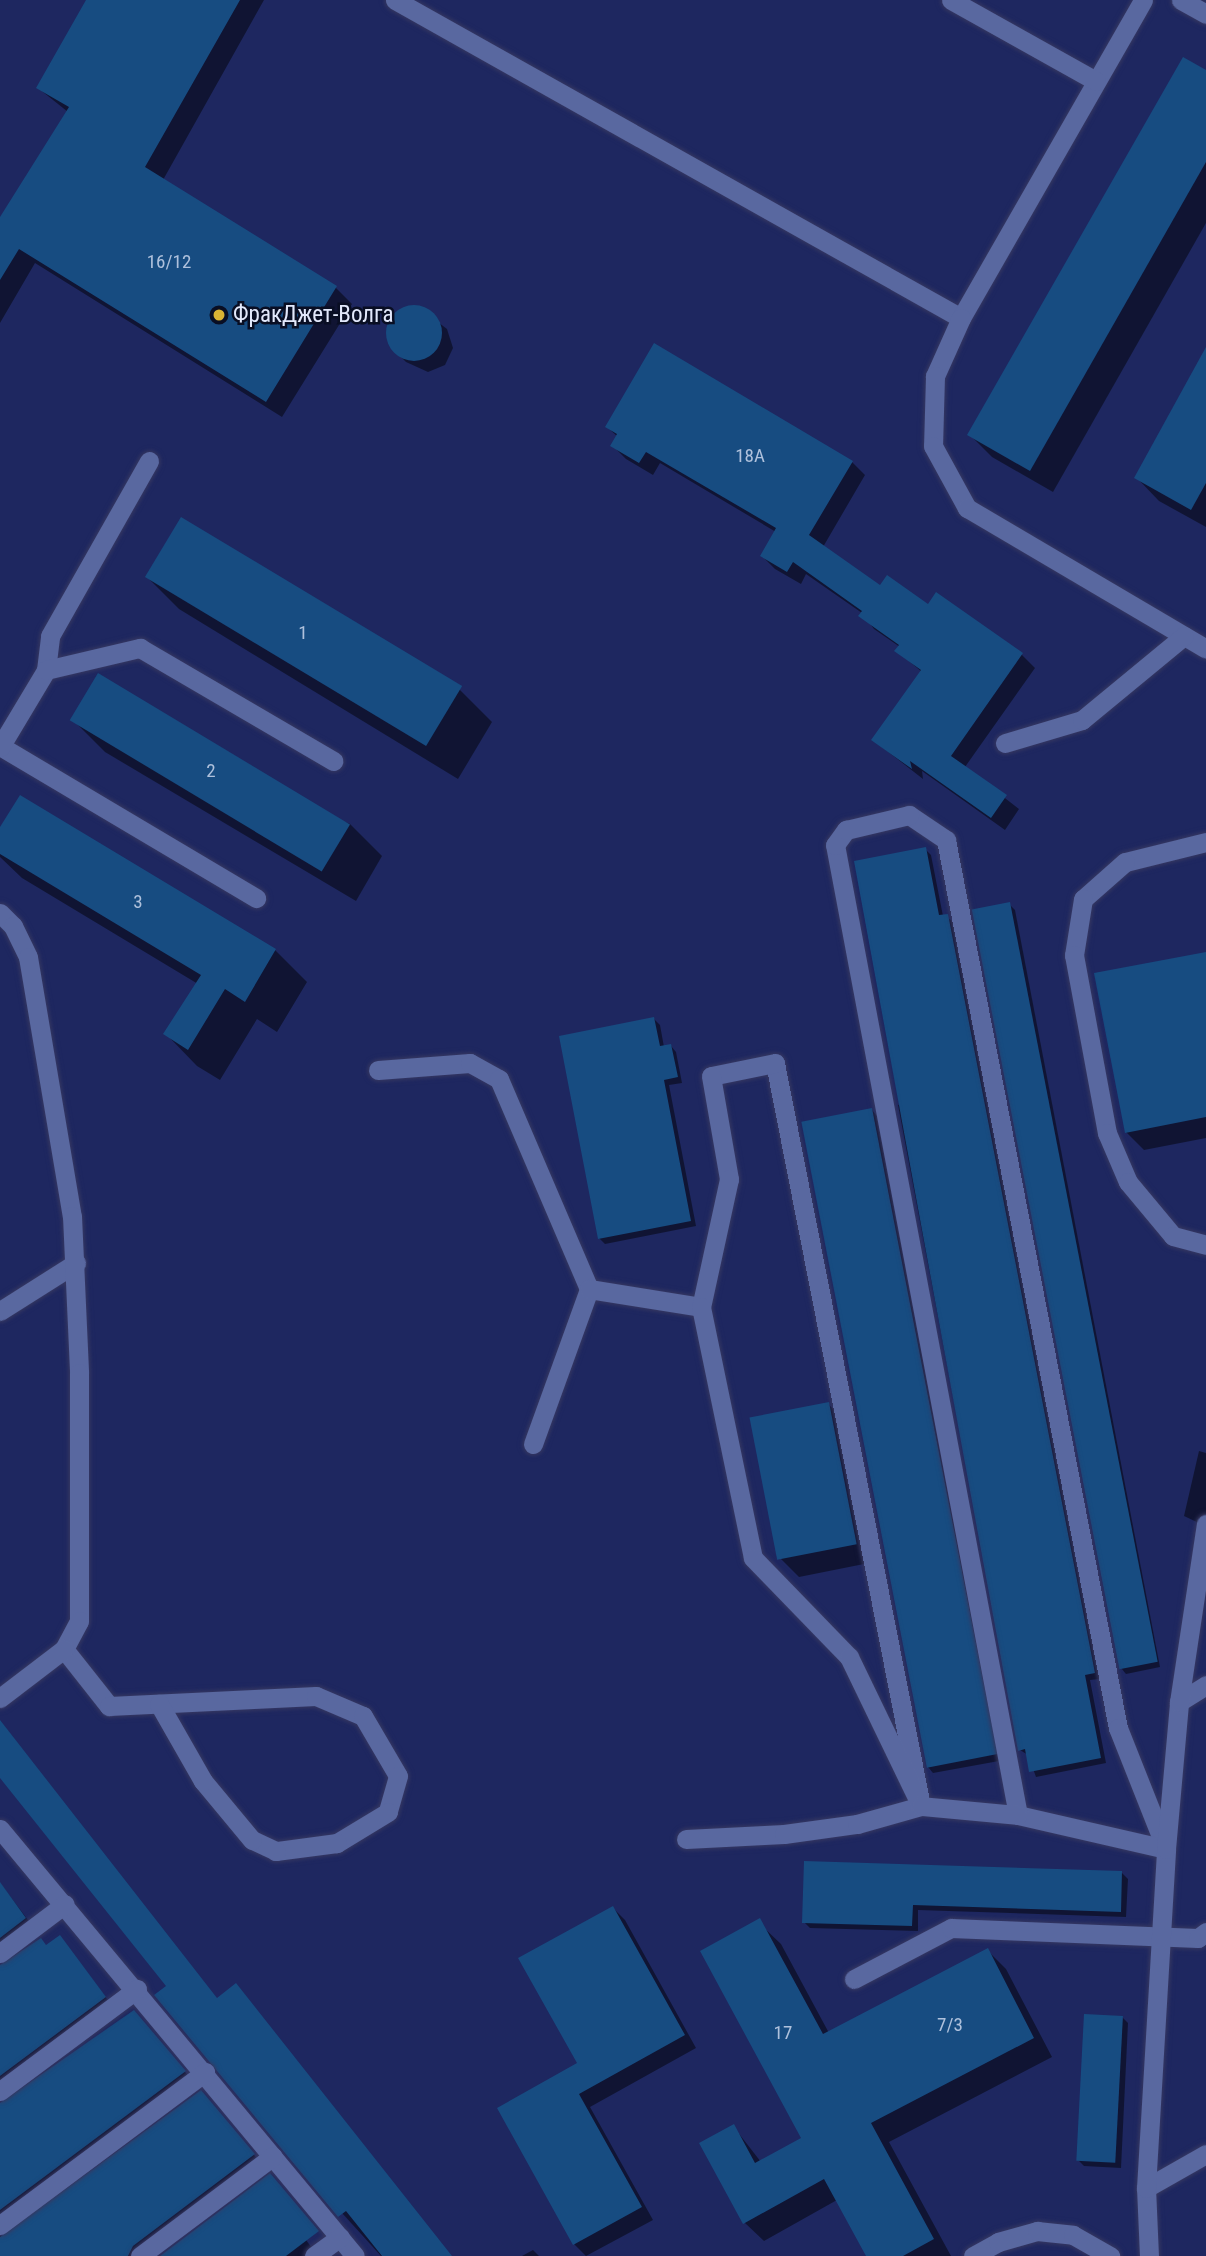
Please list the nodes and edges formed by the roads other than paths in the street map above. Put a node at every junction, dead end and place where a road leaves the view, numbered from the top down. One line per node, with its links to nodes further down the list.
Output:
1 (395, 0): 7 (street)
2 (951, 0): 6 (street)
3 (1143, 0): 6 (street)
4 (1181, 0): 5 (street)
5 (1206, 14)
6 (1096, 81): 7 (street)
7 (961, 317): 9 (street)
8 (149, 461): 11 (street)
9 (1184, 636): 10 (street); 12 (street)
10 (1206, 649)
11 (46, 670): 13 (street); 14 (street)
12 (1004, 743)
13 (0, 746): 16 (street)
14 (333, 761)
15 (1206, 842): 19 (street)
16 (256, 898)
17 (0, 913): 20 (street)
18 (378, 1070): 21 (street)
19 (1206, 1245)
20 (76, 1263): 23 (street); 26 (street)
21 (589, 1289): 22 (street); 24 (street)
22 (701, 1307): 31 (street); 31 (street)
23 (0, 1311)
24 (533, 1444)
25 (1206, 1524): 29 (street)
26 (64, 1649): 28 (street); 30 (street)
27 (1206, 1685): 29 (street)
28 (0, 1698)
29 (1180, 1702): 35 (street)
30 (159, 1704): 30 (street)
31 (921, 1805): 32 (street); 34 (street)
32 (1018, 1815): 35 (street); 35 (street)
33 (0, 1829): 36 (street)
34 (686, 1839)
35 (1166, 1849): 38 (street)
36 (65, 1904): 39 (street); 41 (street)
37 (1206, 1933): 38 (street)
38 (1161, 1936): 40 (street); 46 (street)
39 (0, 1953)
40 (854, 1979)
41 (137, 1989): 42 (street); 43 (street)
42 (205, 2072): 45 (street); 47 (street)
43 (0, 2091)
44 (1206, 2154): 46 (street)
45 (273, 2155): 48 (street); 49 (street)
46 (1146, 2188): 54 (street)
47 (0, 2225)
48 (340, 2237): 50 (street); 51 (street)
49 (140, 2256)
50 (314, 2256)
51 (355, 2256)
52 (973, 2256): 53 (street)
53 (1110, 2256)
54 (1149, 2256)

